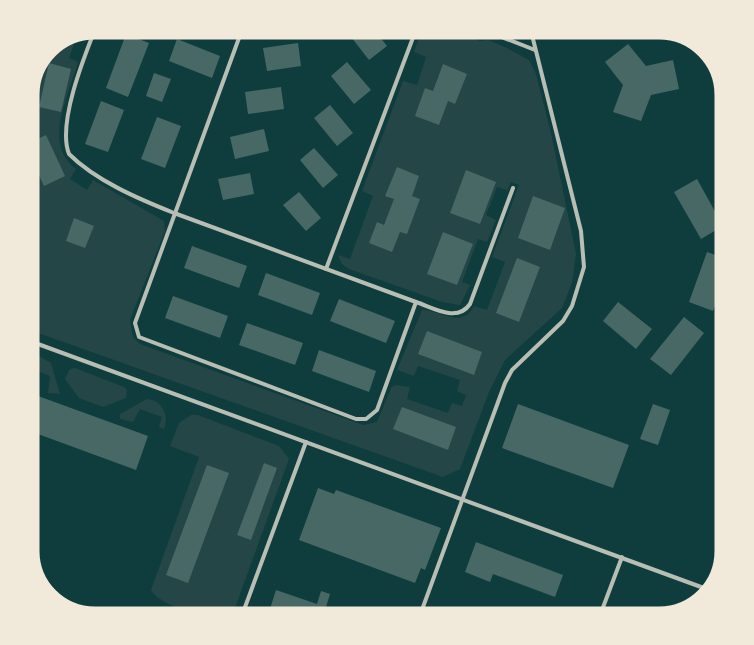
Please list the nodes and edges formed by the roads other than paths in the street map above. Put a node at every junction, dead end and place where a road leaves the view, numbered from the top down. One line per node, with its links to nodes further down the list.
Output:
1 (92, 38): 8 (lane)
2 (239, 38): 8 (lane)
3 (413, 38): 9 (lane)
4 (504, 38): 6 (lane)
5 (532, 38): 6 (lane)
6 (535, 50): 13 (lane)
7 (513, 188): 10 (lane)
8 (174, 213): 9 (lane); 10 (lane)
9 (326, 268): 10 (lane)
10 (416, 302)
11 (38, 344): 12 (lane)
12 (306, 442): 13 (lane); 16 (lane)
13 (462, 499): 14 (lane); 17 (lane)
14 (622, 557): 15 (lane); 18 (lane)
15 (702, 587)
16 (245, 608)
17 (423, 608)
18 (603, 608)

